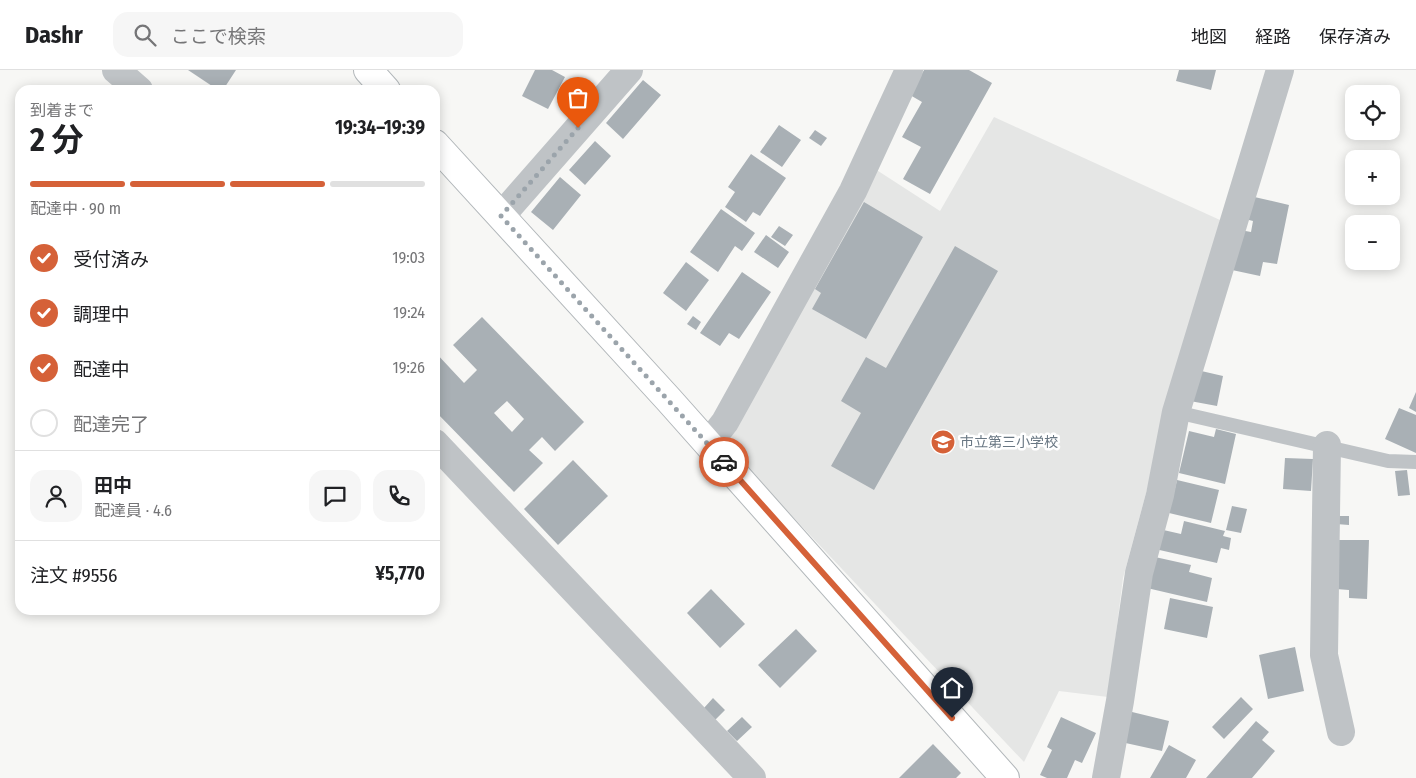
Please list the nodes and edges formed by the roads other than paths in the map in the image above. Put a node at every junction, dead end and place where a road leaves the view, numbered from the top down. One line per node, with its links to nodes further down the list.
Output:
1 (116, 70): 6 (street)
2 (368, 70): 7 (main road)
3 (630, 70): 9 (street)
4 (909, 70): 11 (street)
5 (1280, 70): 10 (street)
6 (133, 85)
7 (382, 85)
8 (440, 149): 9 (main road)
9 (501, 216): 11 (main road)
10 (1176, 412): 12 (lane); 18 (street)
11 (708, 444): 17 (main road)
12 (1327, 446): 14 (lane); 15 (street)
13 (440, 448): 16 (street)
14 (1416, 462)
15 (1341, 732)
16 (752, 778)
17 (1005, 778)
18 (1106, 778)

